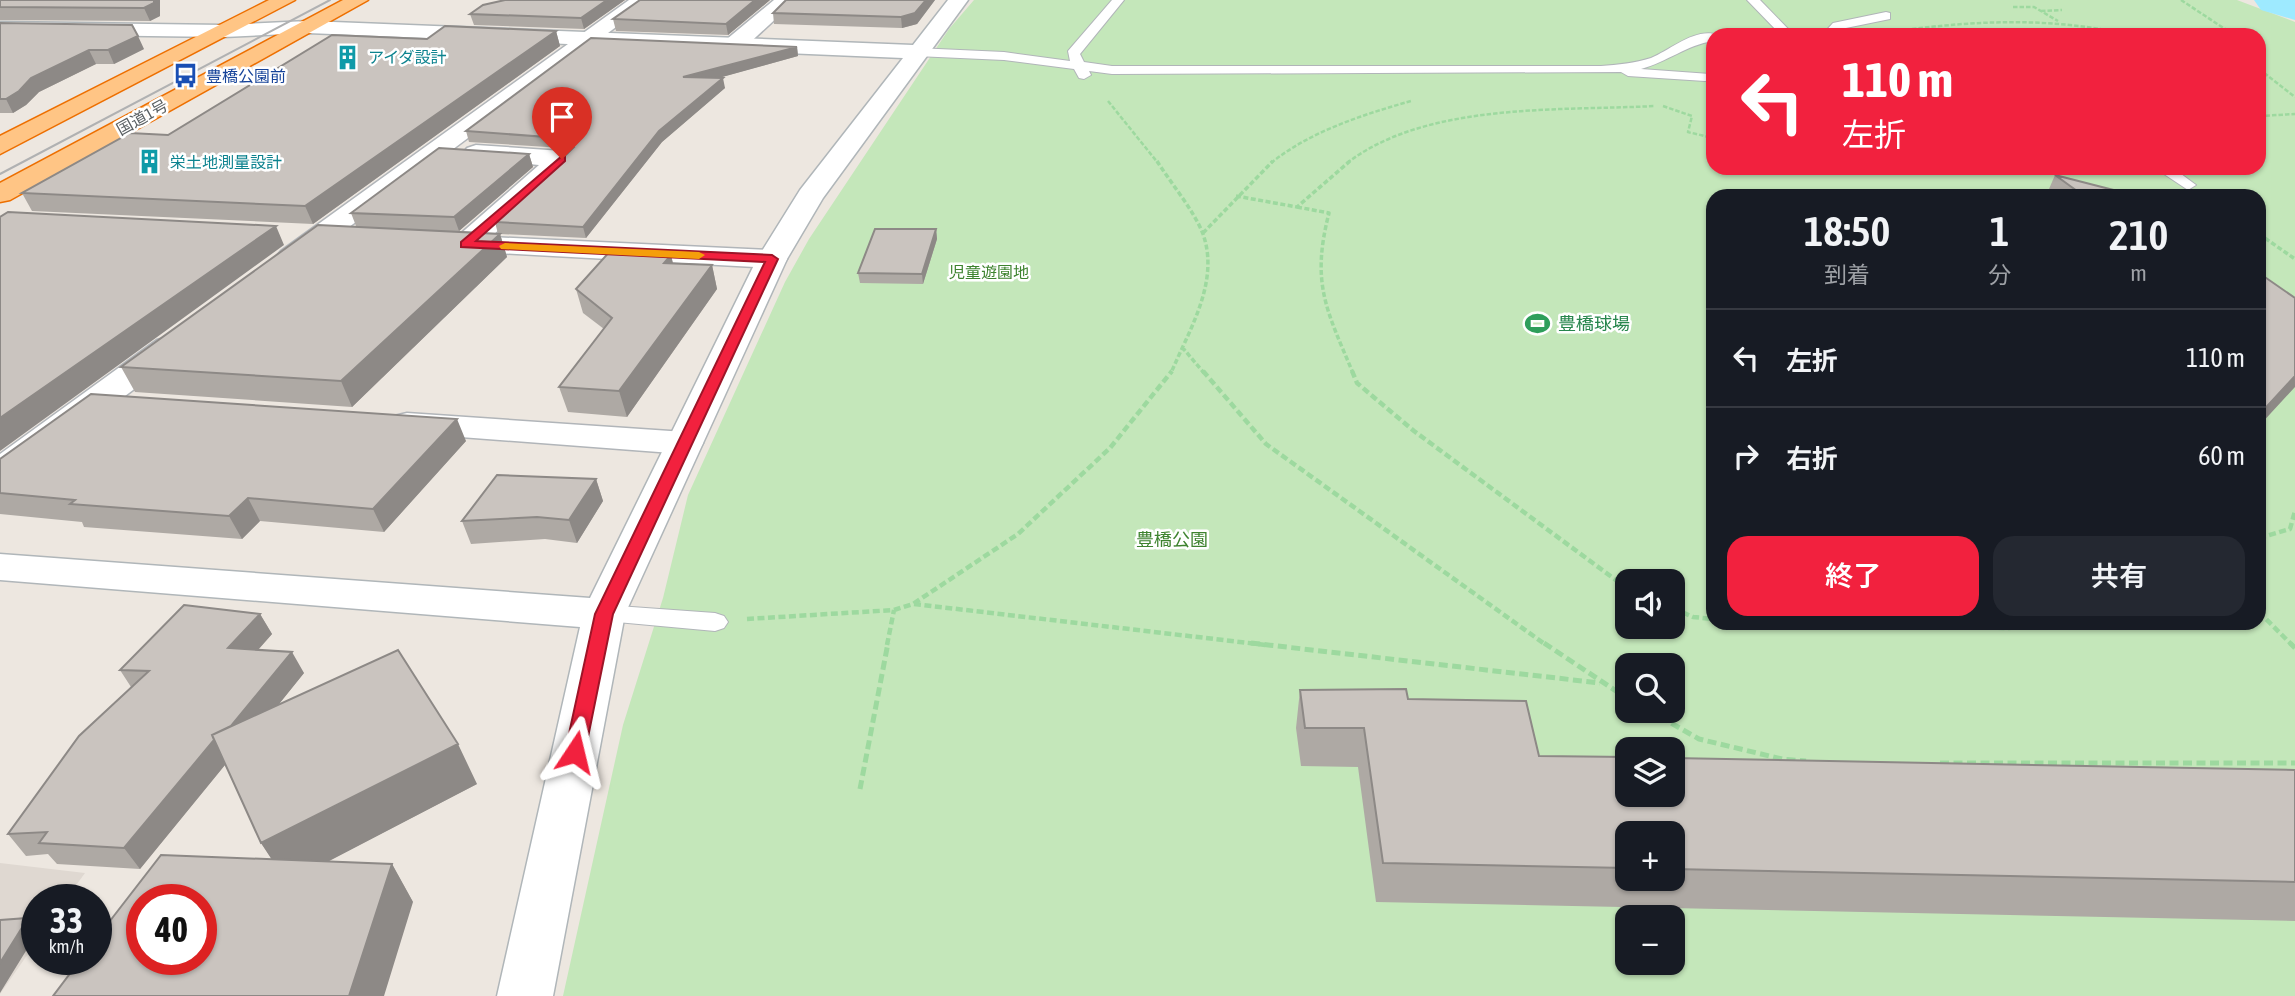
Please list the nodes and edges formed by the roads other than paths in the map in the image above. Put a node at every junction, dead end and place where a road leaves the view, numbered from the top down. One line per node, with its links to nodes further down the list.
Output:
1 (285, 0): 10 (highway)
2 (358, 0): 11 (highway, 国道1号)
3 (642, 0): 16 (street)
4 (786, 0): 18 (street)
5 (958, 0): 19 (street)
6 (1118, 0): 21 (lane)
7 (1753, 0): 12 (lane)
8 (0, 13): 10 (street)
9 (1886, 16): 13 (lane)
10 (252, 17): 11 (street); 15 (highway)
11 (307, 27): 15 (street); 16 (street); 30 (highway, 国道1号)
12 (1781, 28)
13 (1838, 28)
14 (0, 29): 15 (street)
15 (225, 31): 26 (highway)
16 (591, 37): 18 (street); 27 (street)
17 (1706, 38): 20 (lane)
18 (735, 44): 19 (street)
19 (916, 52): 21 (lane); 36 (street)
20 (1672, 52): 22 (lane); 23 (lane)
21 (1077, 65): 22 (lane); 24 (lane)
22 (1601, 71): 25 (lane)
23 (1706, 77)
24 (1086, 78)
25 (1706, 78)
26 (0, 146)
27 (436, 150): 32 (street); 35 (street)
28 (2173, 175): 29 (lane)
29 (2188, 185)
30 (0, 194)
31 (279, 233): 32 (street)
32 (321, 235): 33 (street); 37 (street)
33 (360, 238)
34 (426, 242): 35 (street)
35 (465, 244): 36 (street)
36 (772, 259): 42 (street)
37 (266, 275)
38 (190, 331): 39 (street)
39 (93, 402): 40 (street); 43 (street)
40 (148, 406)
41 (368, 421): 42 (street)
42 (685, 443): 45 (street)
43 (0, 472)
44 (0, 567): 45 (street)
45 (604, 614): 46 (lane); 47 (street)
46 (715, 622)
47 (525, 996)

